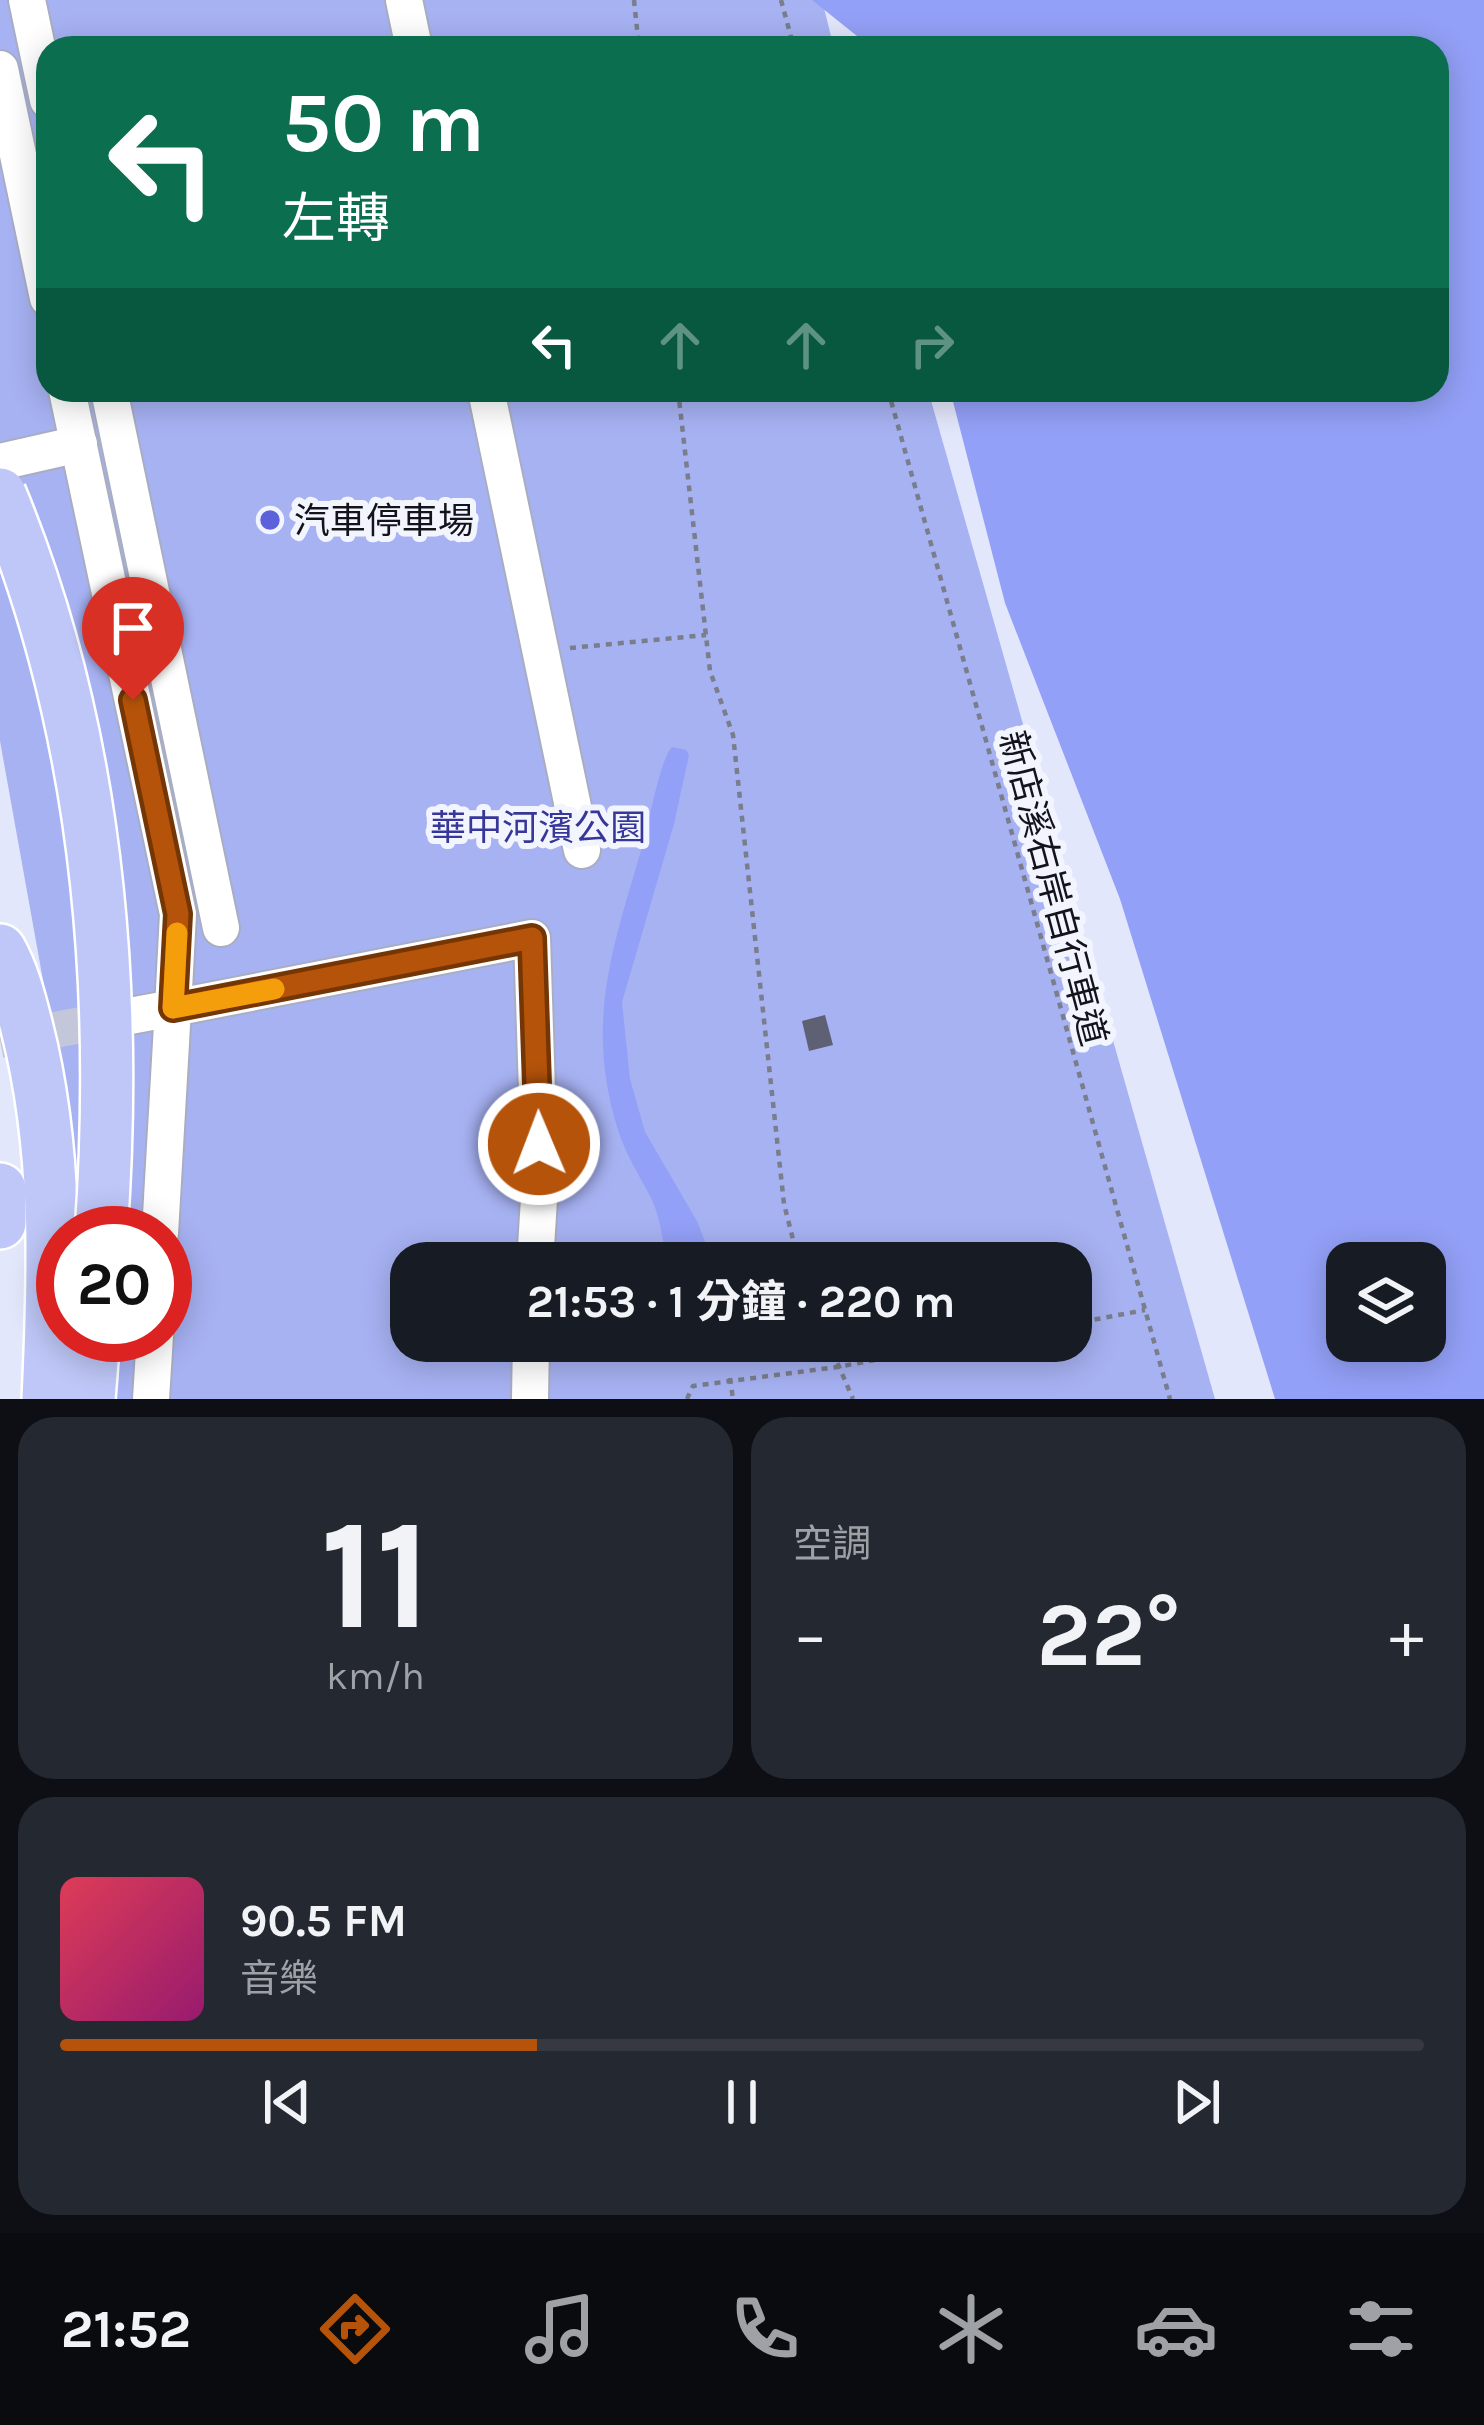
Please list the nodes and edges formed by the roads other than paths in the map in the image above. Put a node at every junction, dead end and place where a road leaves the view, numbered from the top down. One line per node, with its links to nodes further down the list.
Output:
1 (27, 0): 4 (lane)
2 (404, 0): 3 (lane)
3 (412, 36)
4 (36, 43)
5 (0, 69): 6 (lane)
6 (36, 241)
7 (70, 402): 10 (lane)
8 (111, 402): 14 (lane)
9 (488, 402): 13 (lane)
10 (79, 443): 11 (lane); 16 (lane)
11 (0, 462)
12 (0, 494): 19 (highway, bridge)
13 (582, 850)
14 (221, 928)
15 (0, 950): 26 (highway)
16 (173, 1008): 17 (lane); 20 (lane); 22 (lane)
17 (103, 1021)
18 (0, 1189): 21 (highway)
19 (102, 1206)
20 (162, 1206)
21 (0, 1223)
22 (536, 1242)
23 (92, 1362): 27 (highway)
24 (153, 1362): 28 (lane)
25 (531, 1362): 29 (lane)
26 (48, 1399)
27 (89, 1399)
28 (151, 1399)
29 (530, 1399)

